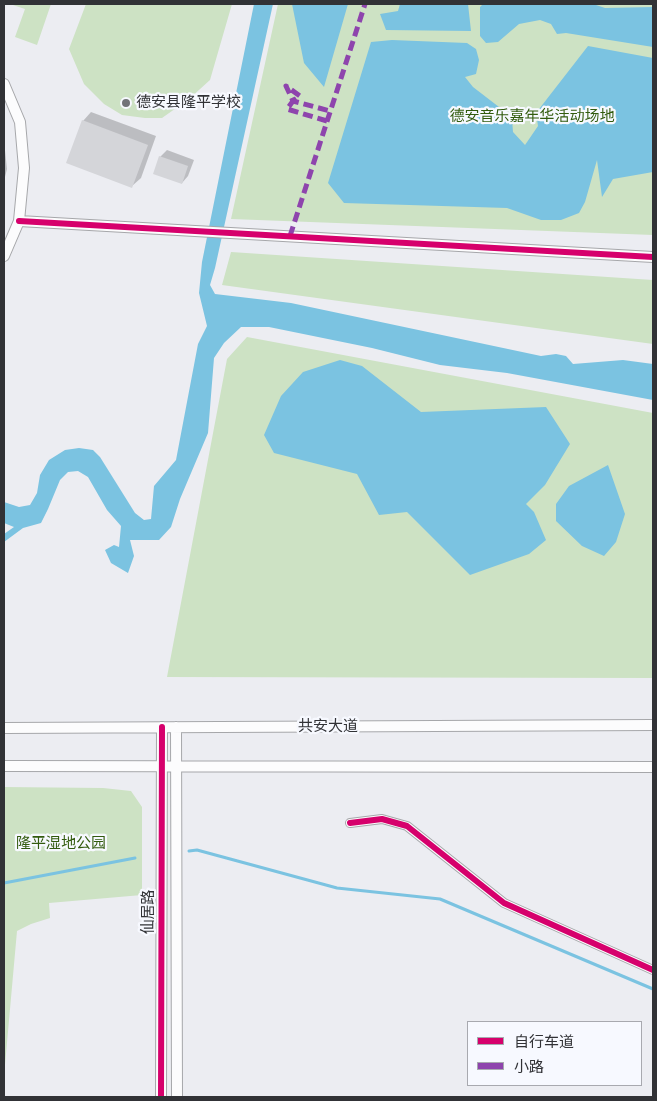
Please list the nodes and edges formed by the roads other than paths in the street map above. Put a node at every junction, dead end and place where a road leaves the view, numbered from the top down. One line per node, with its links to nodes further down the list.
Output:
1 (4, 84): 2 (street)
2 (19, 221): 3 (street); 4 (street)
3 (4, 256)
4 (653, 256)
5 (653, 725): 8 (street, 共安大道)
6 (162, 727): 7 (street, 共安大道); 8 (street, 共安大道); 9 (street, 仙居路)
7 (4, 728)
8 (176, 728): 10 (street, 仙居路)
9 (162, 765): 10 (street); 11 (street); 15 (street, 仙居路)
10 (177, 765): 12 (street); 16 (street, 仙居路)
11 (4, 766)
12 (653, 767)
13 (350, 823): 14 (street)
14 (653, 970)
15 (162, 1097)
16 (177, 1097)

